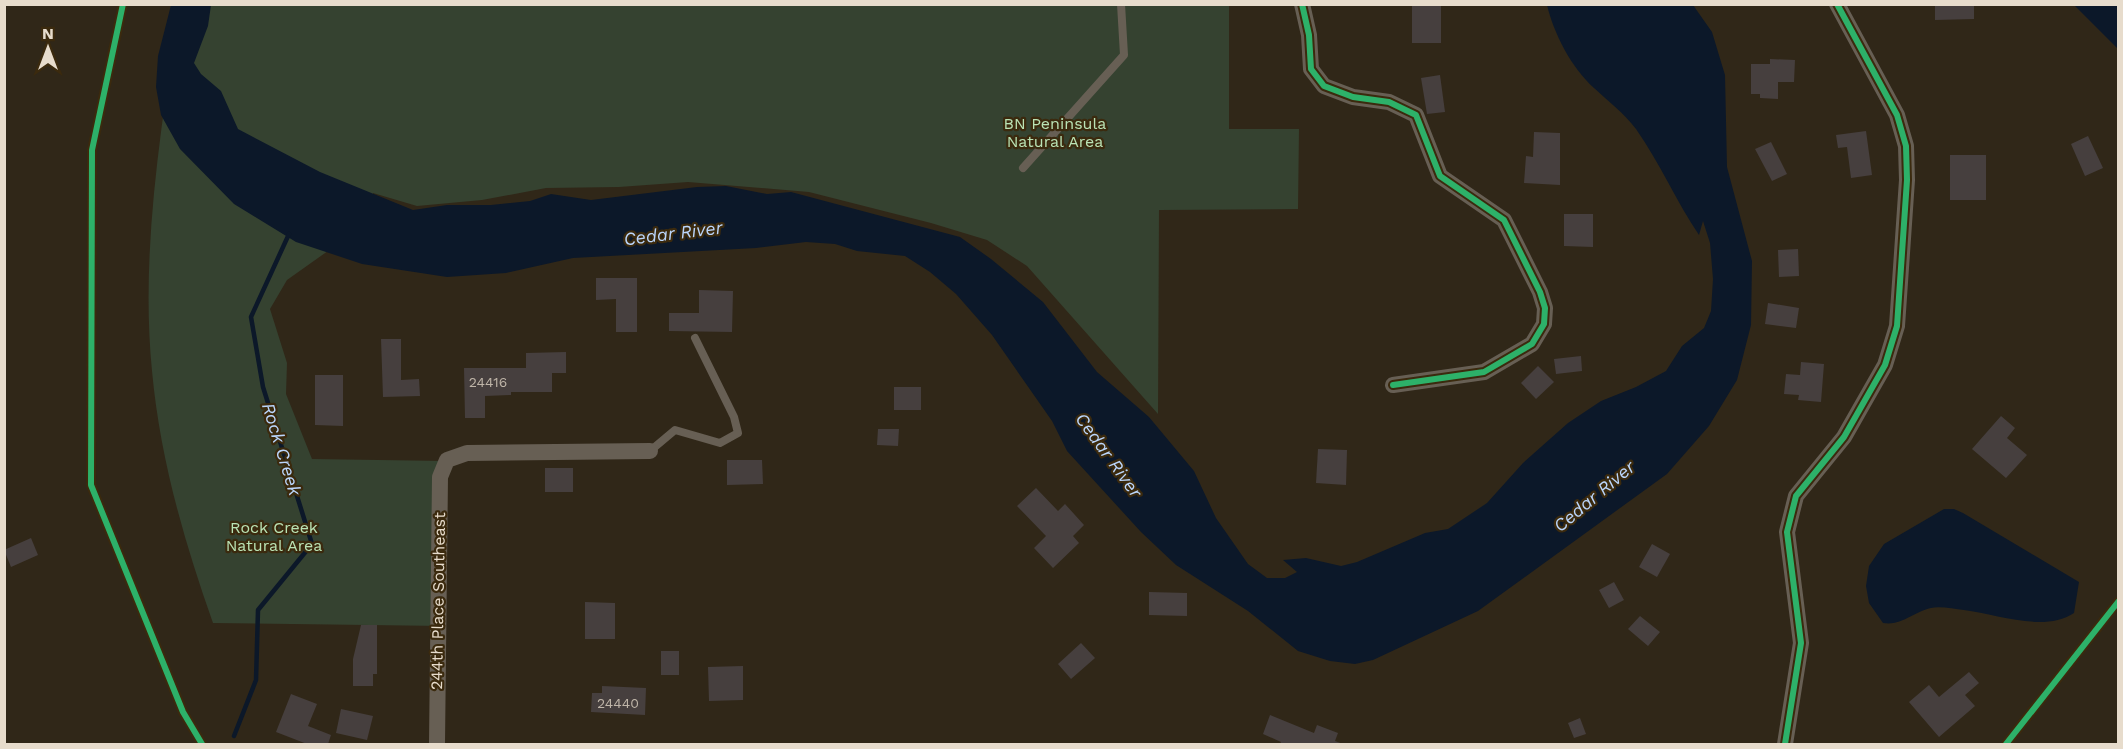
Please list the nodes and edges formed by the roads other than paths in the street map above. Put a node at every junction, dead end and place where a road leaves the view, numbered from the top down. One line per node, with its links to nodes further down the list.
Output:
1 (1121, 4): 4 (lane)
2 (1302, 4): 6 (street)
3 (1837, 4): 9 (street)
4 (1023, 168)
5 (695, 338): 7 (lane)
6 (1393, 385)
7 (650, 451): 8 (street, 244th Place Southeast)
8 (436, 744)
9 (1785, 744)

